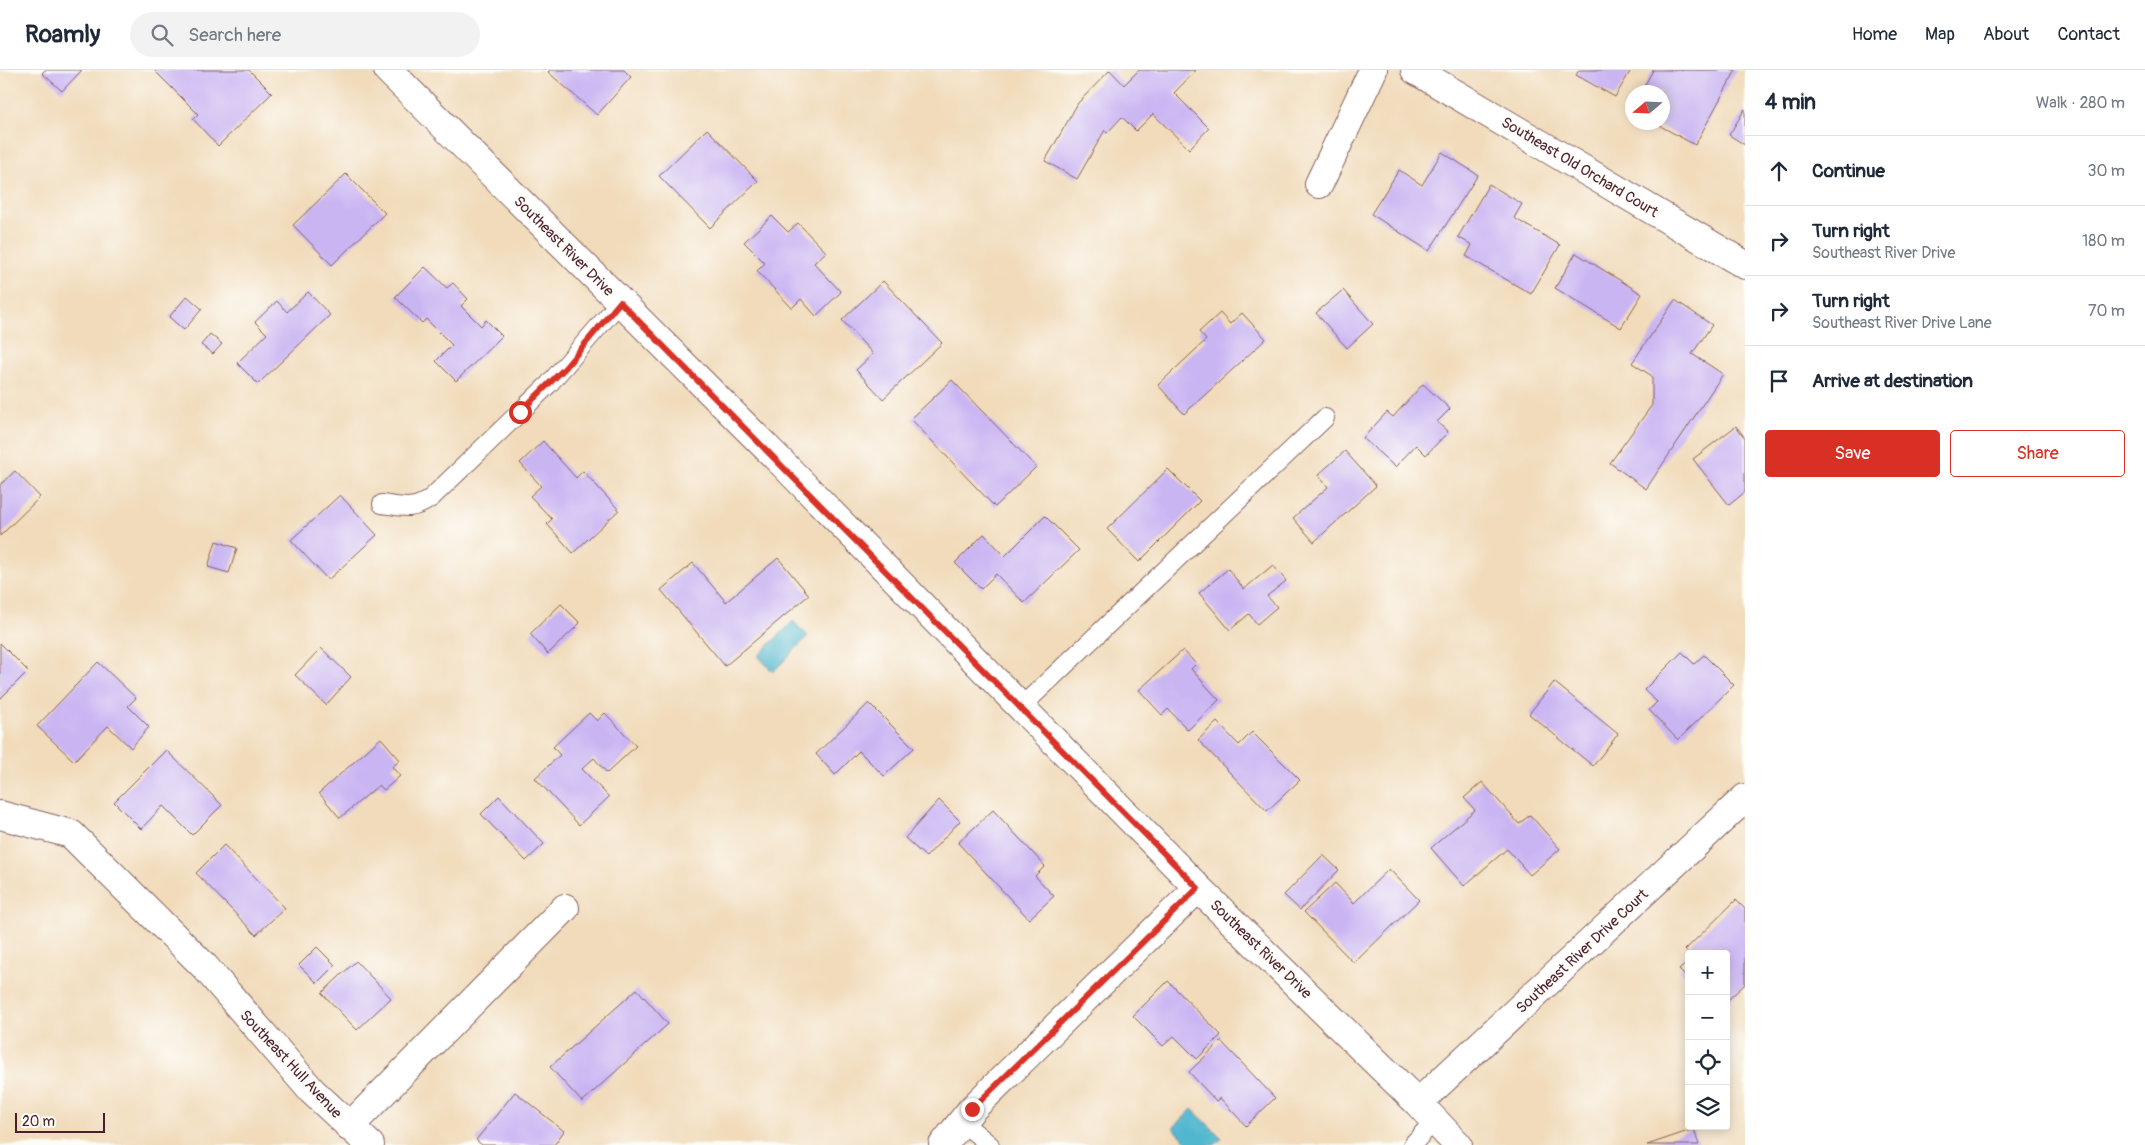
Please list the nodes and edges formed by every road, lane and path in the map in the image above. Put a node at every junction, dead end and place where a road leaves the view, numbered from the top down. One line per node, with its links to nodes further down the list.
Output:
1 (388, 70): 6 (street, Southeast River Drive)
2 (1373, 70): 4 (street)
3 (1415, 70): 5 (street, Southeast Old Orchard Court)
4 (1319, 184)
5 (1745, 264)
6 (620, 302): 8 (lane); 9 (street, Southeast River Drive)
7 (1325, 418): 9 (lane)
8 (382, 504)
9 (1021, 707): 12 (street, Southeast River Drive)
10 (1745, 798): 14 (street, Southeast River Drive Court)
11 (0, 815): 16 (street, Southeast Hull Avenue)
12 (1198, 888): 14 (street, Southeast River Drive); 15 (street)
13 (565, 908): 16 (street, Southeast Hull Avenue)
14 (1426, 1112): 20 (lane); 21 (street, Southeast River Drive)
15 (962, 1122): 18 (street); 19 (lane)
16 (349, 1127): 17 (street)
17 (370, 1145)
18 (943, 1145)
19 (990, 1145)
20 (1412, 1145)
21 (1458, 1145)

